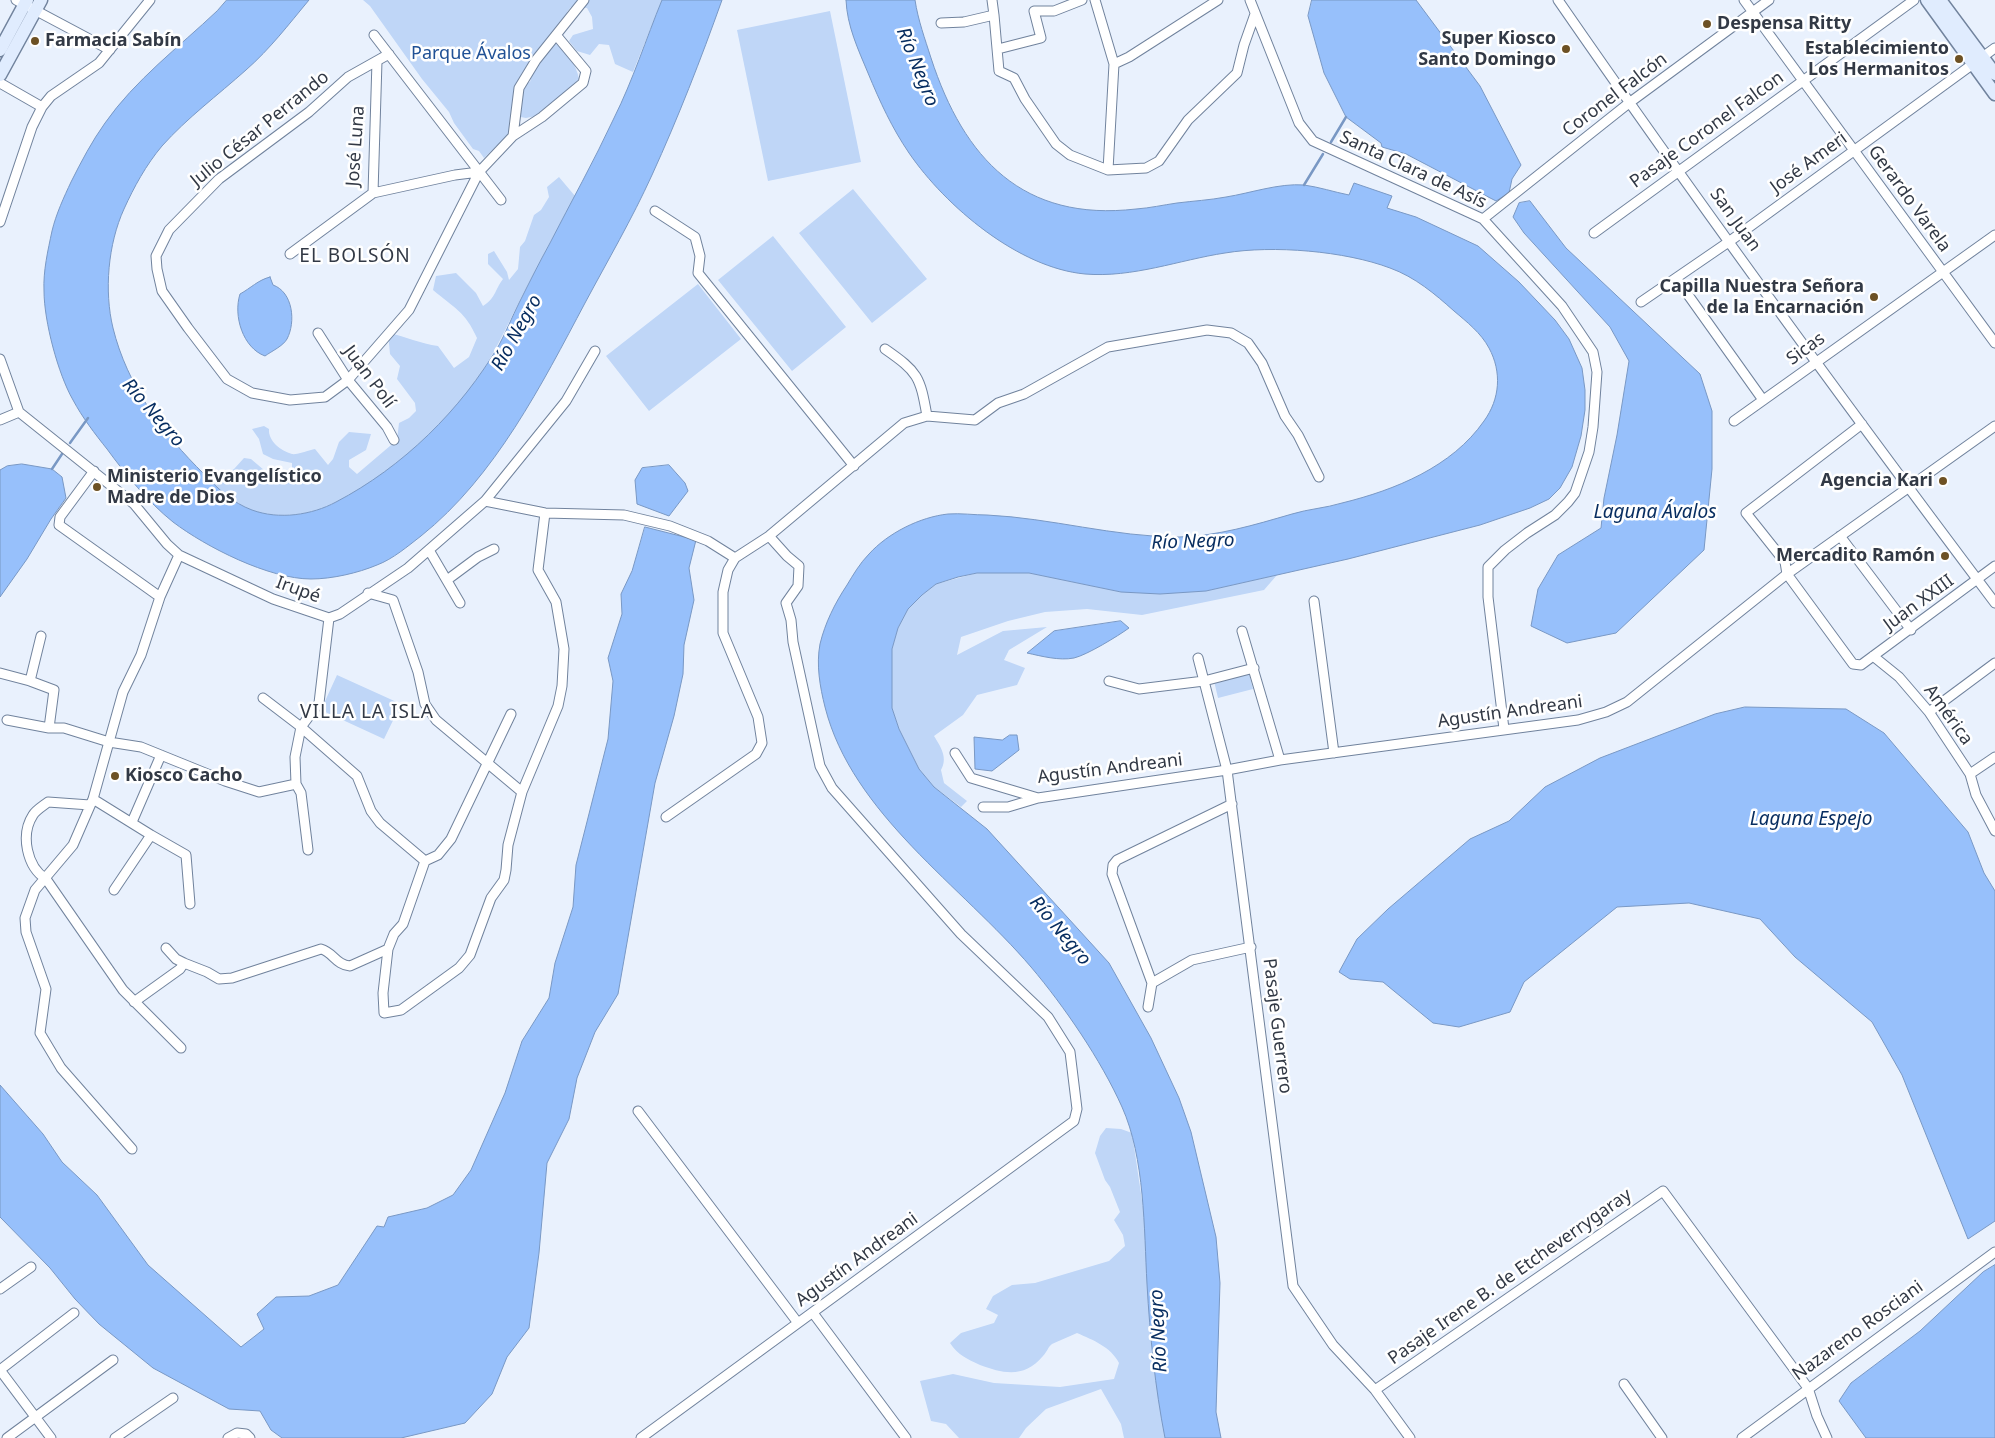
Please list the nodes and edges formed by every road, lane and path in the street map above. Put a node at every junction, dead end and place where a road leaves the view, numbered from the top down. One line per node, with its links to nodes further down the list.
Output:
1 (150, 0): 24 (street)
2 (584, 0): 20 (street)
3 (992, 0): 17 (street)
4 (1082, 0): 21 (street)
5 (1095, 0): 28 (street)
6 (1218, 0): 28 (street)
7 (1250, 0): 16 (street, Santa Clara de Asís)
8 (1558, 0): 34 (street, San Juan)
9 (1744, 0): 15 (street, Gerardo Varela)
10 (1769, 0): 15 (street, Coronel Falcón)
11 (1914, 0): 31 (street, Pasaje Coronel Falcon)
12 (1927, 0): 26 (main road)
13 (1940, 0): 26 (main road)
14 (29, 3): 23 (main road); 24 (street); 30 (main road)
15 (1752, 12): 31 (street, Gerardo Varela); 34 (street, Coronel Falcón)
16 (1255, 14): 38 (street); 44 (street, Santa Clara de Asís)
17 (994, 15): 18 (street); 21 (street)
18 (940, 23)
19 (374, 35): 25 (street)
20 (556, 35): 36 (street); 36 (street, Julio César Perrando)
21 (998, 48): 38 (street)
22 (1995, 48): 26 (street, José Ameri)
23 (0, 50)
24 (110, 50): 35 (street)
25 (389, 54): 27 (street, Julio César Perrando); 40 (street)
26 (1978, 60): 29 (main road); 33 (main road); 37 (street, José Ameri)
27 (377, 61): 41 (street, José Luna); 59 (street, Julio César Perrando)
28 (1114, 64): 38 (street)
29 (1995, 74)
30 (0, 75)
31 (1803, 80): 37 (street, Gerardo Varela); 39 (street, Pasaje Coronel Falcon)
32 (0, 83): 35 (street)
33 (1995, 94)
34 (1630, 103): 39 (street, San Juan); 44 (street, Coronel Falcón)
35 (42, 107): 45 (street)
36 (513, 136): 40 (street, Julio César Perrando)
37 (1853, 150): 48 (street, José Ameri); 50 (street, Gerardo Varela)
38 (1108, 170)
39 (1679, 170): 46 (street, Pasaje Coronel Falcon); 48 (street, San Juan)
40 (479, 172): 41 (street); 42 (street); 59 (street, Julio César Perrando)
41 (373, 193): 49 (street, José Luna)
42 (501, 200)
43 (655, 211): 68 (street)
44 (1483, 219): 107 (street, Santa Clara de Asís)
45 (0, 222)
46 (1594, 233)
47 (1995, 236): 50 (street, Sicas)
48 (1730, 241): 51 (street, José Ameri); 58 (street, San Juan)
49 (290, 254)
50 (1943, 272): 54 (street, Gerardo Varela); 58 (street, Sicas)
51 (1676, 278): 52 (street, José Ameri); 60 (street)
52 (1641, 302)
53 (318, 333): 59 (street, Juan Polí)
54 (1995, 344)
55 (885, 349): 62 (street)
56 (595, 351): 72 (street, Irupé)
57 (0, 358): 61 (street)
58 (1817, 362): 60 (street, Sicas); 65 (street, San Juan)
59 (348, 380): 67 (street, Juan Polí)
60 (1763, 400): 64 (street, Sicas)
61 (19, 412): 63 (street); 69 (street, Irupé)
62 (927, 416): 68 (street); 70 (street)
63 (0, 420)
64 (1734, 421)
65 (1862, 424): 71 (street, San Juan); 81 (street)
66 (1995, 426): 71 (street, Agustín Andreani)
67 (394, 440)
68 (854, 466): 74 (street)
69 (94, 471): 78 (street, Irupé); 85 (street)
70 (1319, 477)
71 (1908, 487): 75 (street, Agustín Andreani); 82 (street, San Juan)
72 (485, 501): 73 (street); 77 (street, Irupé)
73 (545, 513): 79 (street); 118 (street)
74 (770, 536): 79 (street); 146 (street, Agustín Andreani)
75 (1840, 536): 81 (street, Agustín Andreani); 90 (street)
76 (494, 549): 83 (street)
77 (429, 550): 83 (street); 84 (street, Irupé)
78 (180, 555): 85 (street); 89 (street, Irupé)
79 (734, 558): 123 (street)
80 (1995, 566): 82 (street, Juan XXIII)
81 (1787, 574): 93 (street, Juan XXIII); 107 (street, Agustín Andreani)
82 (1978, 579): 88 (street, San Juan); 90 (street, Juan XXIII)
83 (446, 580): 87 (street)
84 (368, 594): 89 (street, Irupé); 114 (street)
85 (160, 597): 108 (street)
86 (1314, 601): 110 (street)
87 (460, 603)
88 (1995, 603)
89 (329, 618): 105 (street)
90 (1911, 630): 93 (street, Juan XXIII)
91 (1242, 631): 96 (street)
92 (41, 636): 98 (street)
93 (1873, 656): 102 (street, América)
94 (1198, 658): 100 (street, Pasaje Guerrero)
95 (1995, 663): 102 (street)
96 (1254, 668): 100 (street); 113 (street)
97 (0, 673): 98 (street)
98 (30, 681): 106 (street)
99 (1109, 681): 100 (street)
100 (1204, 681): 115 (street, Pasaje Guerrero)
101 (262, 698): 105 (street)
102 (1929, 712): 116 (street, América)
103 (511, 714): 114 (street)
104 (8, 720): 106 (street)
105 (301, 727): 117 (street); 128 (street)
106 (49, 728): 108 (street)
107 (1504, 729): 110 (street, Agustín Andreani)
108 (109, 742): 111 (street); 120 (street)
109 (955, 753): 119 (street, Agustín Andreani)
110 (1334, 753): 113 (street, Agustín Andreani)
111 (161, 755): 117 (street); 124 (street)
112 (1995, 758): 116 (street)
113 (1280, 760): 115 (street, Agustín Andreani)
114 (488, 762): 118 (street); 128 (street)
115 (1227, 770): 119 (street, Agustín Andreani); 121 (street, Pasaje Guerrero)
116 (1970, 774): 125 (street, América)
117 (296, 784): 127 (street)
118 (522, 792): 134 (street)
119 (1038, 798): 122 (street)
120 (92, 802): 124 (street); 129 (street); 129 (street)
121 (1232, 804): 132 (street, Pasaje Guerrero); 136 (street)
122 (983, 807)
123 (666, 817)
124 (132, 822): 126 (street)
125 (1995, 831)
126 (151, 835): 130 (street); 131 (street)
127 (308, 850)
128 (425, 861): 134 (street)
129 (46, 879): 137 (street); 141 (street)
130 (114, 890)
131 (190, 904)
132 (1251, 947): 136 (street); 152 (street, Pasaje Guerrero)
133 (166, 948): 135 (street)
134 (388, 949): 135 (street)
135 (184, 963): 137 (street)
136 (1152, 983): 138 (street)
137 (134, 1002): 139 (street)
138 (1148, 1006)
139 (181, 1048)
140 (638, 1110): 147 (street)
141 (132, 1149)
142 (1995, 1252): 151 (street, Nazareno Rosciani)
143 (31, 1267): 144 (street)
144 (0, 1289)
145 (74, 1313): 149 (street)
146 (812, 1313): 147 (street, Agustín Andreani); 161 (street)
147 (798, 1323): 160 (street, Agustín Andreani)
148 (113, 1360): 154 (street)
149 (0, 1370): 154 (street)
150 (1624, 1384): 163 (street)
151 (1808, 1388): 152 (street, Pasaje Irene B. de Etcheverrygaray); 164 (street, Nazareno Rosciani); 165 (street)
152 (1375, 1390): 162 (street)
153 (173, 1398): 157 (street)
154 (35, 1417): 155 (street); 156 (street)
155 (7, 1438)
156 (51, 1438)
157 (115, 1438)
158 (228, 1438): 159 (street)
159 (250, 1438)
160 (641, 1438)
161 (906, 1438)
162 (1410, 1438)
163 (1662, 1438)
164 (1742, 1438)
165 (1827, 1438)

